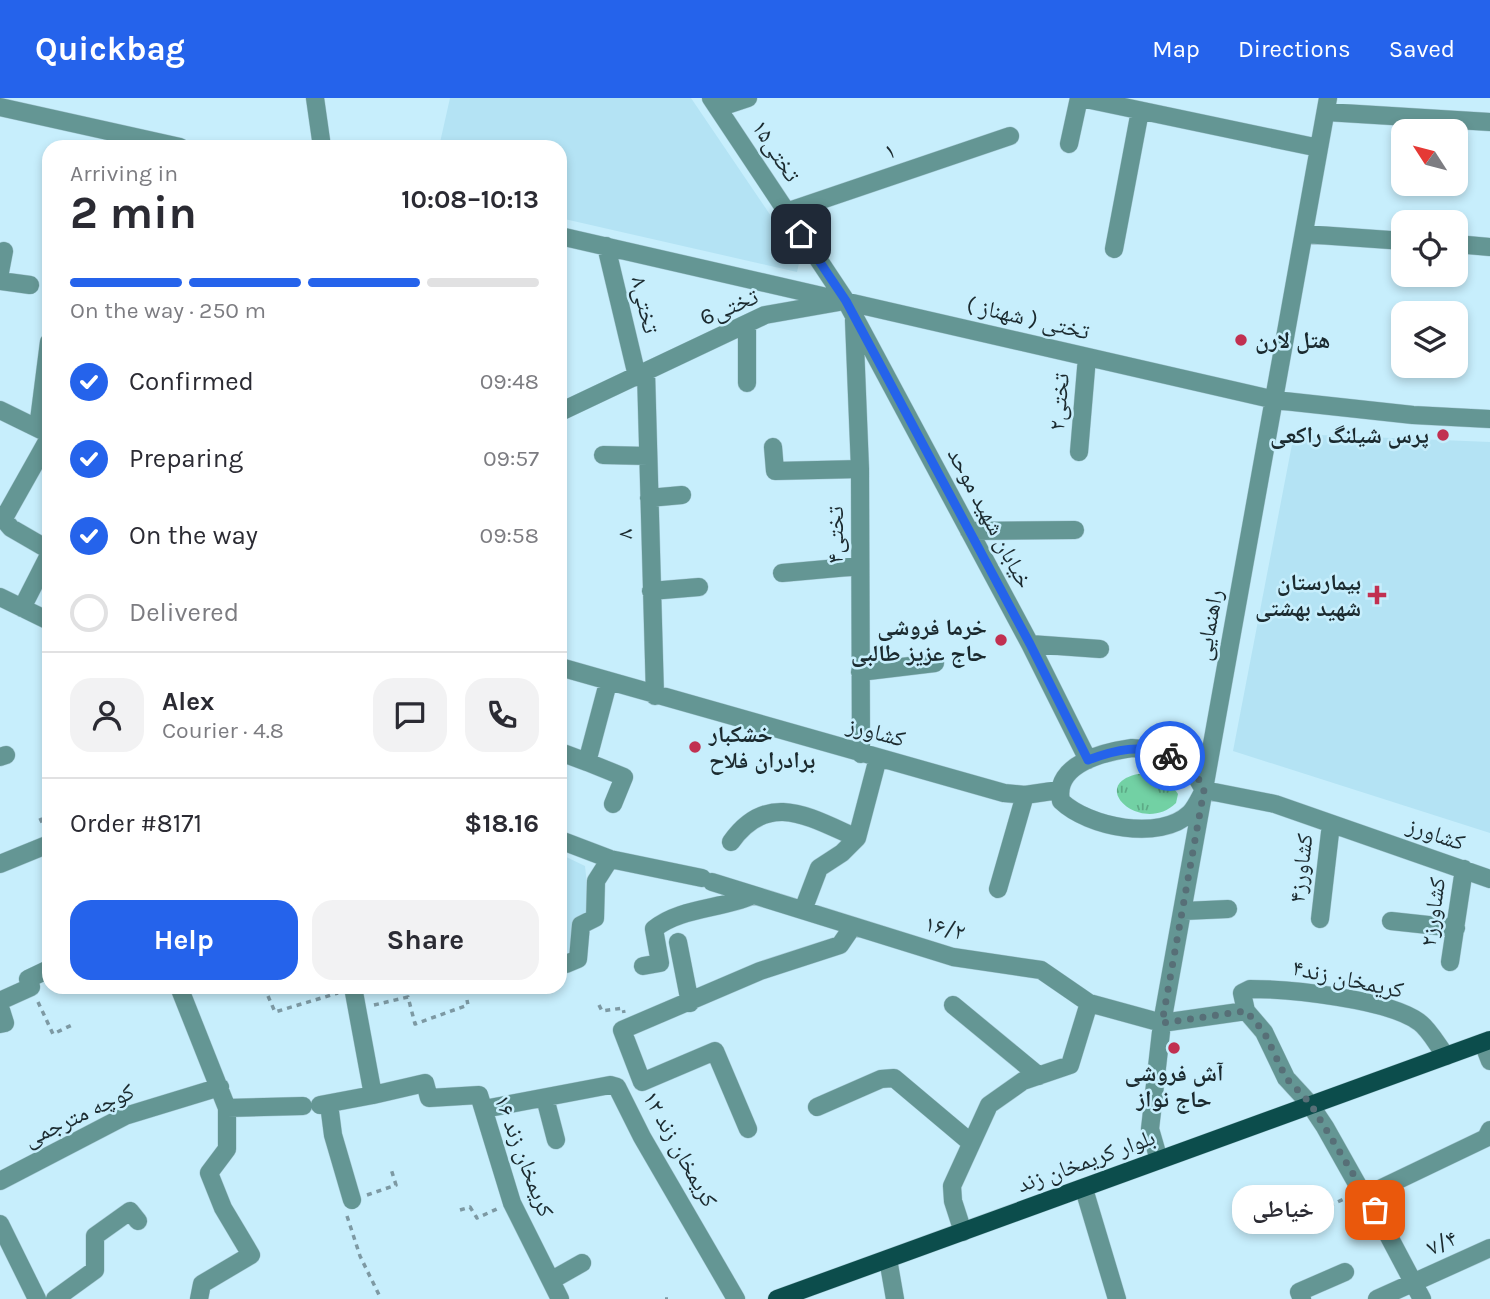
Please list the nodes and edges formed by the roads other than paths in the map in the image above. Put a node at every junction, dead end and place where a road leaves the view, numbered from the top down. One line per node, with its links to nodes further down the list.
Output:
1 (315, 98): 11 (street)
2 (748, 98): 4 (street)
3 (1080, 98): 7 (street); 12 (street)
4 (715, 103): 14 (street, تختی۱۵)
5 (1327, 105): 8 (street); 13 (street, راهنمایی)
6 (0, 107): 10 (street)
7 (1140, 111): 13 (street); 21 (street)
8 (1490, 122)
9 (1010, 136): 14 (street, ۱)
10 (148, 140)
11 (321, 140)
12 (1069, 144)
13 (1319, 148): 15 (street, راهنمایی)
14 (786, 212): 26 (street, تختی۱۵)
15 (1304, 234): 17 (street); 31 (street, راهنمایی)
16 (567, 238): 19 (street, تختی ( شهناز ))
17 (1391, 240)
18 (1468, 245): 20 (street)
19 (606, 246): 26 (street, تختی ( شهناز )); 29 (street, تختی۸)
20 (1490, 247)
21 (1114, 249)
22 (4, 251): 23 (street)
23 (0, 272)
24 (0, 281): 25 (street)
25 (30, 285)
26 (850, 309): 27 (street, 6تختی); 28 (street, تختی ( شهناز )); 41 (street, تختی۴); 46 (street, خیابان شهید موحد)
27 (747, 324): 29 (street, 6تختی); 30 (street)
28 (1087, 356): 31 (street, تختی ( شهناز )); 38 (street, تختی۲)
29 (641, 374): 32 (street, 6تختی); 40 (street, ۸)
30 (747, 383)
31 (1275, 400): 34 (street, تختی ( شهناز )); 68 (street, راهنمایی)
32 (567, 409)
33 (0, 410): 35 (street)
34 (1490, 419)
35 (42, 431)
36 (42, 439): 44 (street)
37 (773, 447): 41 (street)
38 (1079, 452)
39 (603, 455): 40 (street)
40 (648, 456): 43 (street, ۸)
41 (860, 469): 48 (street, تختی۴)
42 (682, 495): 43 (street)
43 (649, 498): 52 (street, ۸)
44 (2, 516): 47 (street)
45 (1075, 530): 46 (street)
46 (969, 531): 56 (street, خیابان شهید موحد)
47 (42, 548)
48 (860, 566): 50 (street); 60 (street, تختی۴)
49 (42, 567): 54 (street)
50 (782, 573)
51 (699, 587): 52 (street)
52 (651, 591): 62 (street, ۸)
53 (0, 597): 54 (street)
54 (22, 607): 55 (street)
55 (42, 617)
56 (1030, 644): 57 (street); 65 (street, خیابان شهید موحد)
57 (1100, 649)
58 (935, 663): 60 (street)
59 (567, 669): 61 (street, کشاورز)
60 (860, 672): 64 (street, تختی۴)
61 (607, 683): 62 (street, کشاورز); 66 (street)
62 (655, 696): 64 (street, کشاورز)
63 (567, 754): 66 (street)
64 (870, 756): 69 (street, کشاورز); 72 (street, تختی۴)
65 (1088, 760): 67 (street); 68 (street)
66 (587, 762): 70 (street)
67 (1059, 790): 68 (street); 69 (street, کشاورز)
68 (1204, 790): 71 (street, کشاورز); 84 (street, راهنمایی)
69 (1025, 795): 80 (street)
70 (613, 804)
71 (1331, 824): 78 (street, کشاورز); 85 (street, کشاورز۴)
72 (857, 838): 73 (street); 83 (street)
73 (732, 842)
74 (567, 843): 76 (street, ۱۶/۲)
75 (42, 847): 77 (street)
76 (610, 859): 81 (street, ۱۶/۲); 91 (street)
77 (0, 864)
78 (1464, 869): 79 (street, کشاورز); 88 (street, کشاورز۲)
79 (1490, 879)
80 (998, 889)
81 (751, 896): 83 (street, ۱۶/۲); 92 (street)
82 (1228, 909): 84 (street)
83 (803, 910): 87 (street, ۱۶/۲)
84 (1184, 911): 101 (street, راهنمایی)
85 (1320, 919)
86 (1391, 921): 88 (street)
87 (853, 926): 96 (street); 97 (street, ۱۶/۲)
88 (1456, 928): 90 (street, کشاورز۲)
89 (678, 942): 96 (street)
90 (1450, 962)
91 (567, 964)
92 (643, 966)
93 (42, 972): 98 (street)
94 (182, 994): 107 (street)
95 (355, 994): 108 (street)
96 (690, 1003): 115 (street)
97 (1089, 1003): 101 (street, ۱۶/۲); 106 (street)
98 (0, 1004): 102 (street)
99 (953, 1005): 106 (street)
100 (1246, 1011): 101 (street); 104 (street, کریمخان زند۴); 110 (street)
101 (1162, 1023): 119 (street, راهنمایی)
102 (0, 1024)
103 (1486, 1042): 104 (main road, بلوار کریمخان زند); 105 (street)
104 (1446, 1056): 110 (main road, بلوار کریمخان زند)
105 (1490, 1061)
106 (1039, 1076): 118 (street)
107 (220, 1087): 113 (street); 120 (street, کوچه مترجمی)
108 (373, 1095): 111 (street); 114 (street, کریمخان زند ۱۶)
109 (545, 1098): 114 (street); 117 (street); 137 (street, کریمخان زند ۱۲)
110 (1310, 1103): 119 (main road, بلوار کریمخان زند); 122 (street)
111 (317, 1105): 113 (street); 123 (street)
112 (817, 1107): 118 (street)
113 (226, 1108): 135 (street)
114 (484, 1109): 131 (street, کریمخان زند ۱۶)
115 (748, 1129)
116 (1490, 1130): 122 (street)
117 (556, 1140)
118 (970, 1142): 126 (street)
119 (1159, 1160): 121 (main road, بلوار کریمخان زند)
120 (0, 1181)
121 (1084, 1189): 126 (main road, بلوار کریمخان زند); 140 (street)
122 (1367, 1195): 132 (street)
123 (352, 1200)
124 (138, 1221): 134 (street)
125 (2, 1232): 133 (street)
126 (963, 1232): 128 (main road, بلوار کریمخان زند)
127 (1490, 1248): 132 (street, ۷/۴)
128 (888, 1259): 138 (main road, بلوار کریمخان زند); 139 (street)
129 (582, 1263): 131 (street)
130 (1345, 1272): 141 (street)
131 (552, 1280): 136 (street, کریمخان زند ۱۶)
132 (1415, 1282): 142 (street, ۷/۴); 143 (street)
133 (37, 1299)
134 (55, 1299)
135 (199, 1299)
136 (561, 1299)
137 (736, 1299)
138 (777, 1299)
139 (895, 1299)
140 (1117, 1299)
141 (1302, 1299)
142 (1377, 1299)
143 (1422, 1299)

